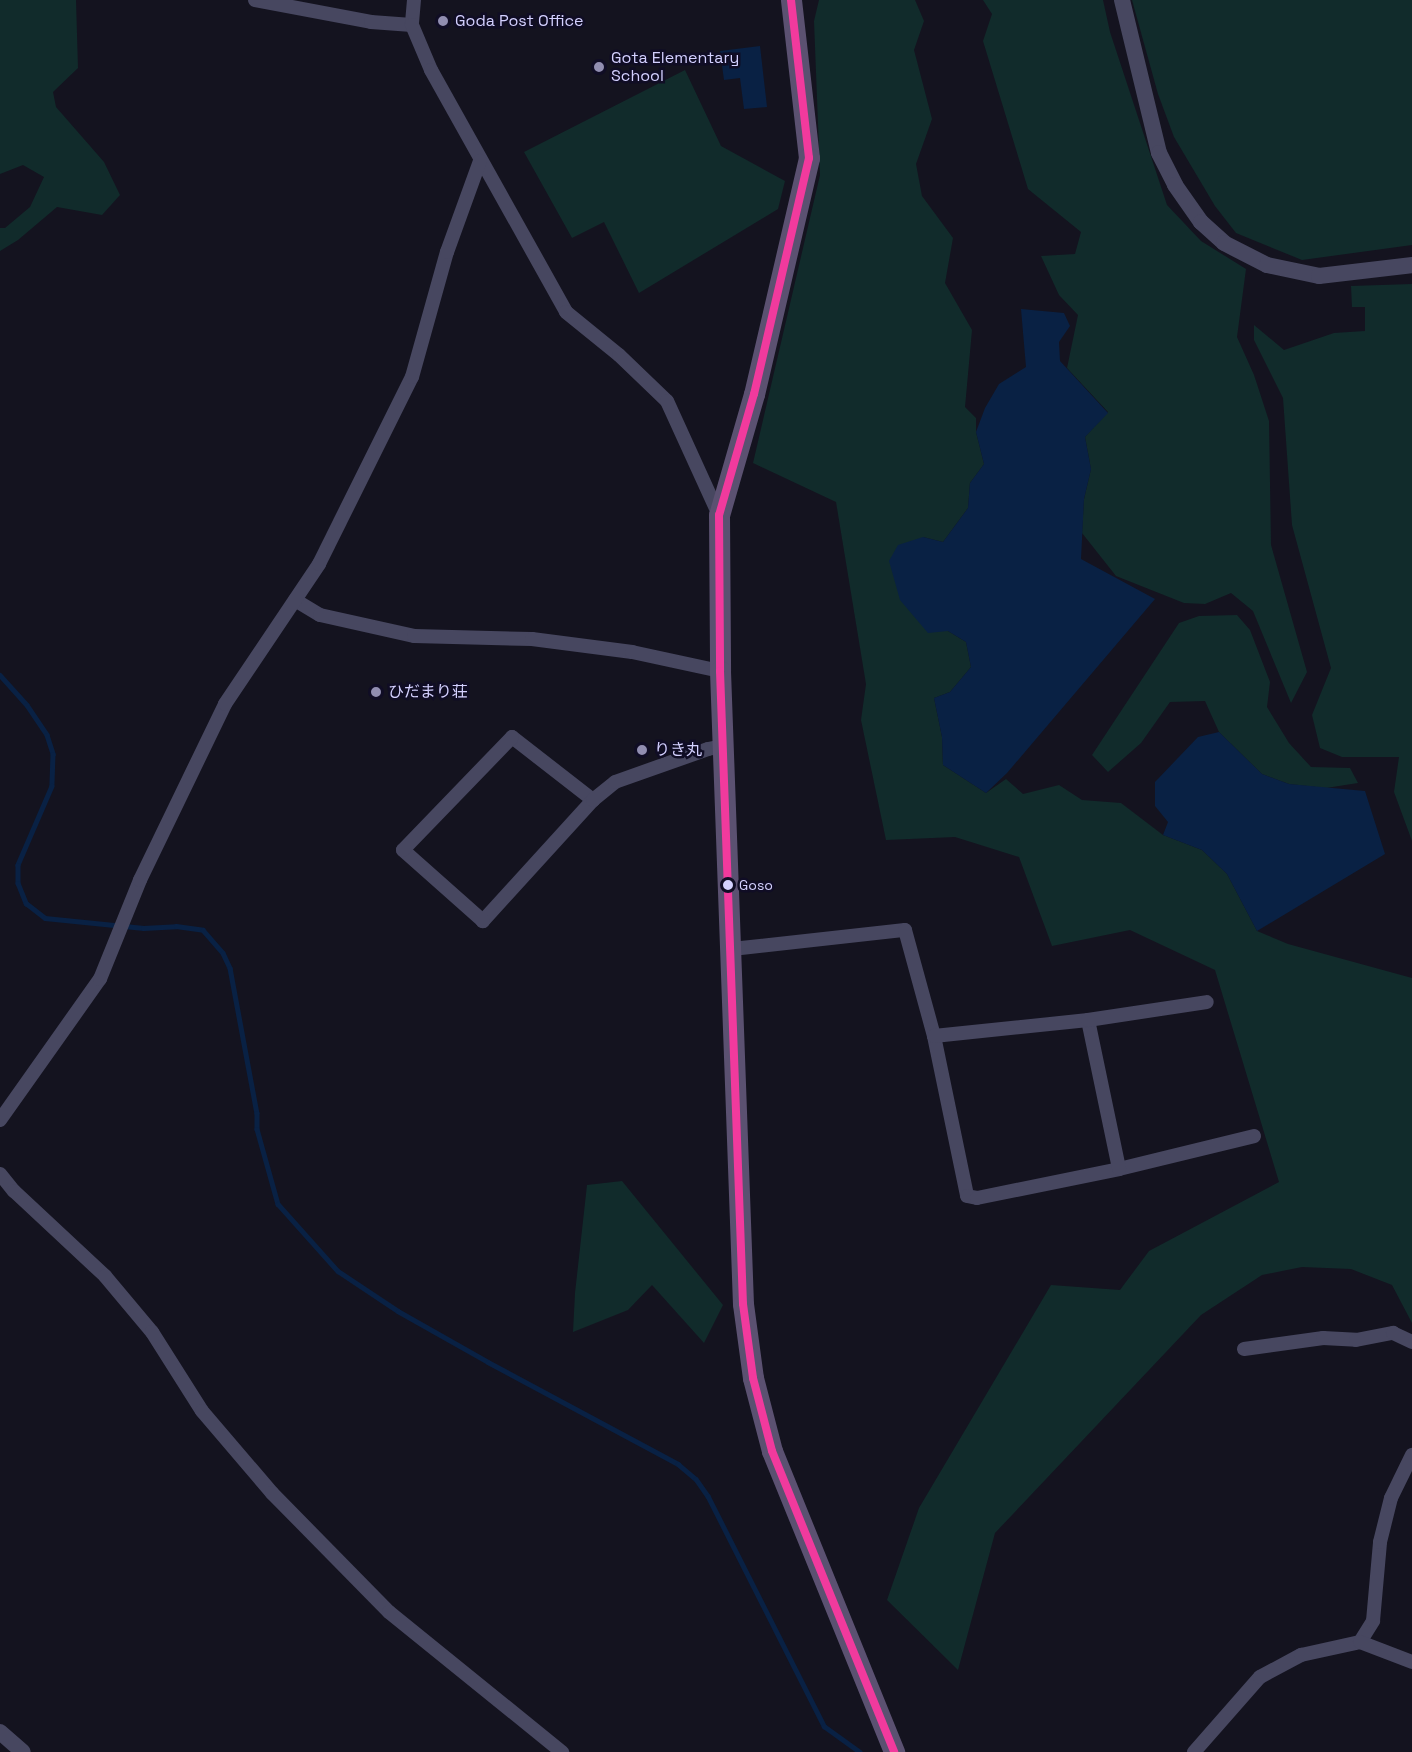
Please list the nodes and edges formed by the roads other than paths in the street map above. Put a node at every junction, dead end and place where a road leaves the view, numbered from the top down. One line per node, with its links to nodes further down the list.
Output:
1 (255, 0): 5 (street)
2 (414, 0): 5 (street)
3 (792, 0): 8 (main road)
4 (1122, 0): 7 (street)
5 (412, 25): 6 (street)
6 (480, 160): 8 (street); 9 (street)
7 (1412, 265)
8 (719, 515): 10 (main road)
9 (295, 600): 10 (street); 17 (street)
10 (720, 671): 11 (main road)
11 (724, 746): 12 (street); 13 (main road)
12 (593, 800): 12 (street)
13 (732, 949): 16 (street); 29 (main road)
14 (1208, 1002): 15 (street)
15 (1088, 1020): 16 (street); 19 (street)
16 (934, 1036): 19 (street)
17 (0, 1119)
18 (1254, 1136): 19 (street)
19 (1119, 1169)
20 (0, 1174): 28 (street)
21 (1412, 1342): 22 (street)
22 (1244, 1349)
23 (1412, 1455): 24 (street)
24 (1360, 1642): 25 (street); 30 (street)
25 (1412, 1662)
26 (0, 1732): 27 (street)
27 (23, 1752)
28 (562, 1752)
29 (894, 1752)
30 (1194, 1752)

